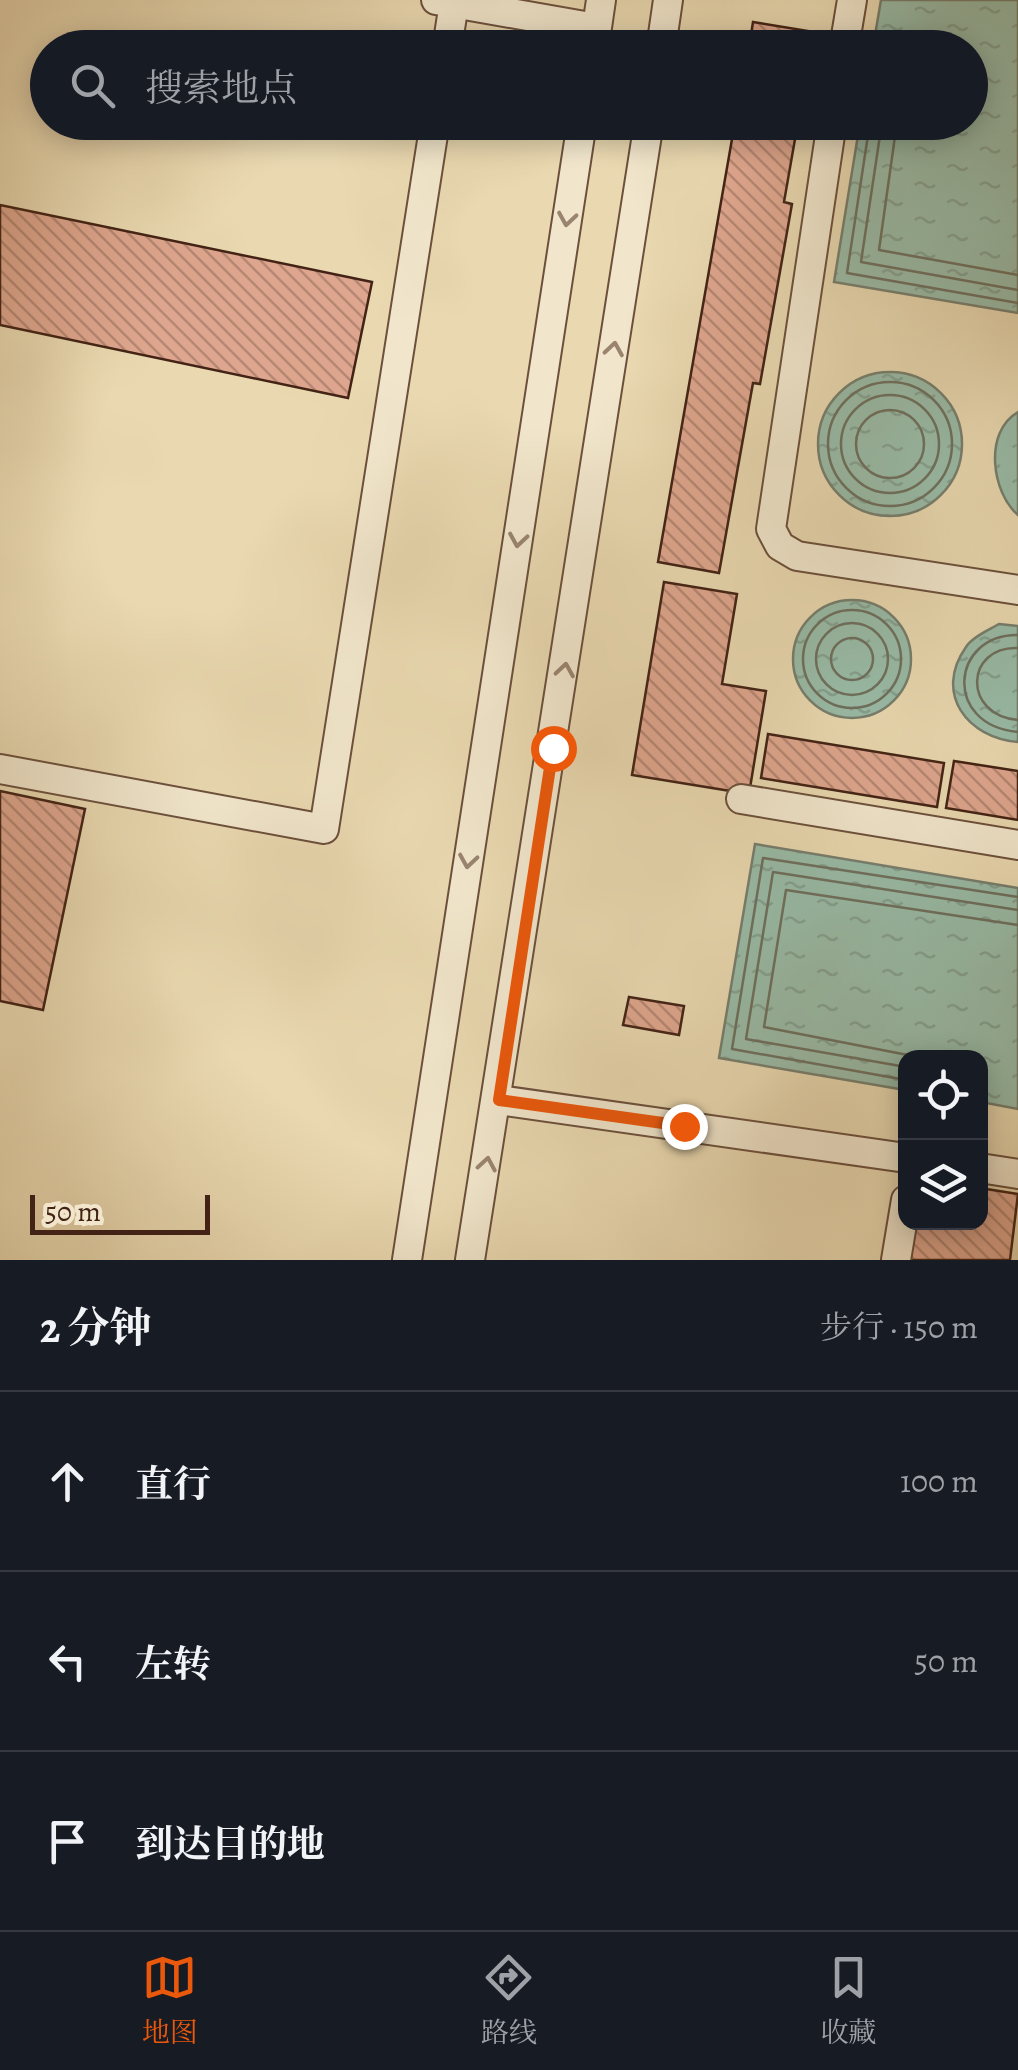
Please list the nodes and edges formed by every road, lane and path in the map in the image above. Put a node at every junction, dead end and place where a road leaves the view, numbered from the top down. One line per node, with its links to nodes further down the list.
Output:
1 (601, 0): 7 (street)
2 (668, 0): 8 (street)
3 (852, 0): 9 (street)
4 (445, 2): 5 (street); 6 (street)
5 (446, 30)
6 (562, 30)
7 (596, 30)
8 (664, 30)
9 (847, 30)
10 (433, 140): 15 (street)
11 (579, 140): 23 (street, one-way to 23)
12 (646, 140): 18 (street, one-way to 12)
13 (829, 140): 14 (street)
14 (1018, 590)
15 (0, 769)
16 (741, 799): 17 (street)
17 (1018, 845)
18 (499, 1100): 19 (street); 24 (street, one-way to 18)
19 (898, 1157)
20 (988, 1169): 21 (street)
21 (1018, 1174)
22 (901, 1230): 25 (street)
23 (407, 1260)
24 (470, 1260)
25 (896, 1260)

